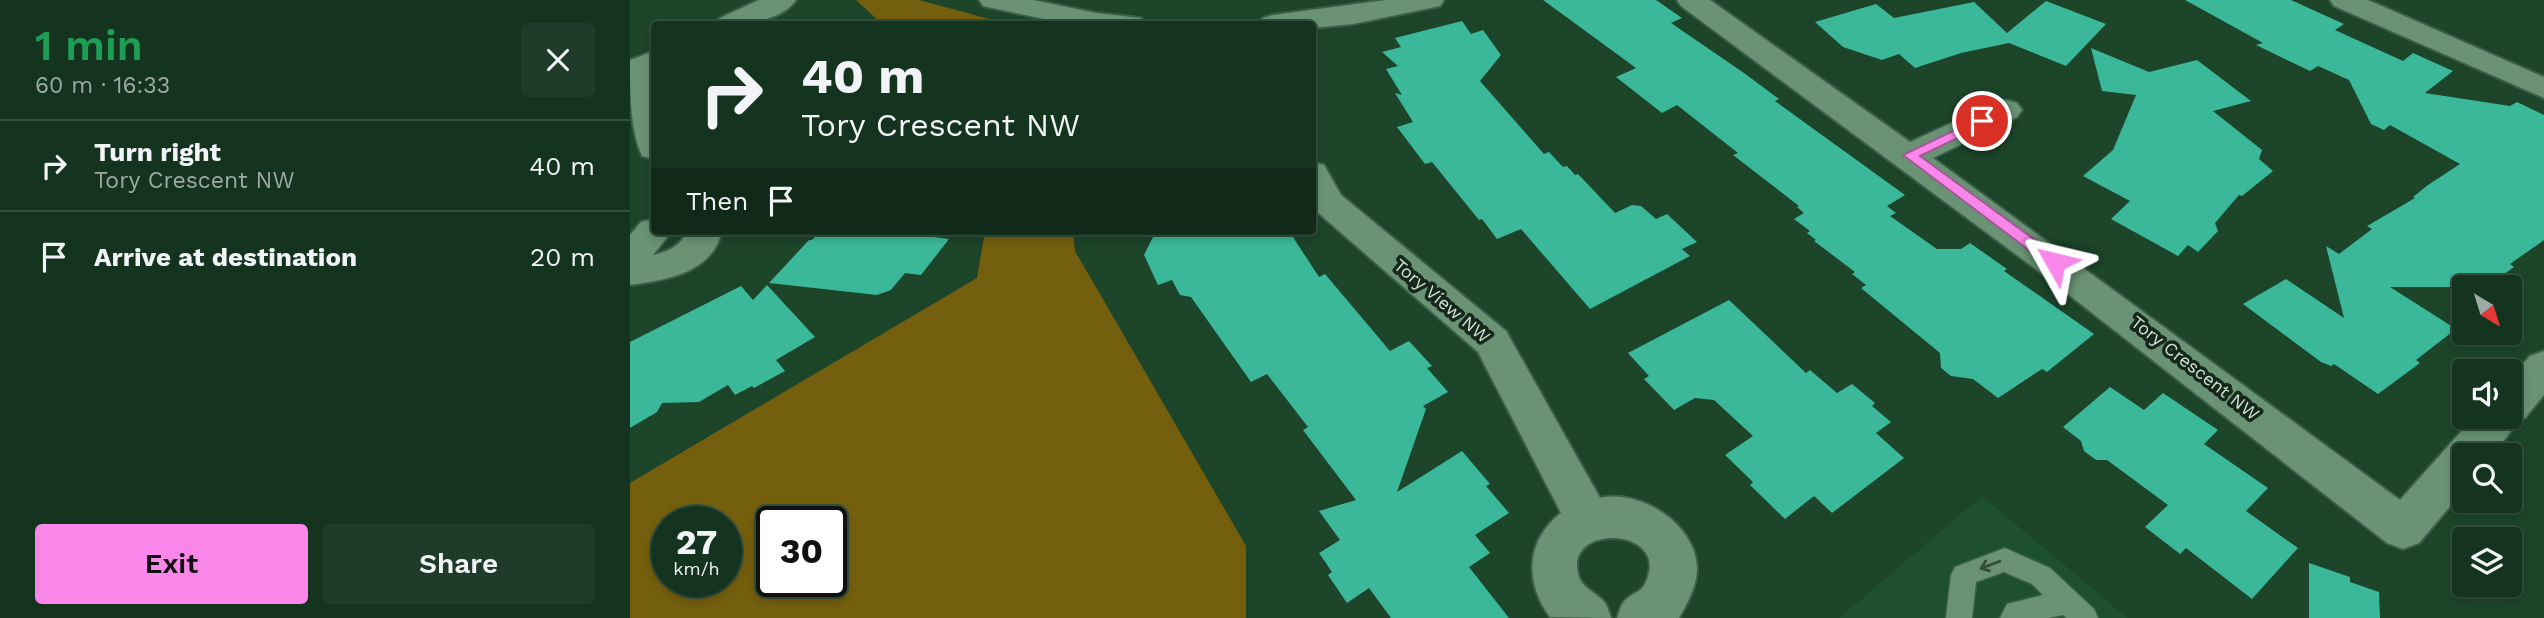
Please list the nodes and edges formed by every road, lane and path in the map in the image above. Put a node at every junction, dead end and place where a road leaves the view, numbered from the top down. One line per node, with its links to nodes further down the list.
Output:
1 (782, 0): 6 (street)
2 (993, 0): 7 (street)
3 (1430, 0): 8 (street)
4 (1691, 0): 13 (street, Tory Crescent NW)
5 (2344, 0): 10 (street)
6 (736, 21)
7 (1091, 21)
8 (1302, 21)
9 (640, 67): 12 (street)
10 (2544, 89)
11 (2006, 110): 13 (street)
12 (651, 131)
13 (1910, 155): 23 (street, Tory Crescent NW)
14 (1316, 181): 24 (street, Tory View NW)
15 (651, 235): 17 (street)
16 (703, 235): 18 (street)
17 (630, 252)
18 (630, 272)
19 (2544, 367): 20 (street)
20 (2522, 392)
21 (2490, 429): 22 (street, Tory Crescent NW)
22 (2478, 443)
23 (2452, 473)
24 (1589, 520): 26 (street); 27 (street)
25 (2077, 610): 28 (lane, one-way to 28); 29 (lane)
26 (1587, 618)
27 (1641, 618)
28 (1959, 618)
29 (2013, 618)

